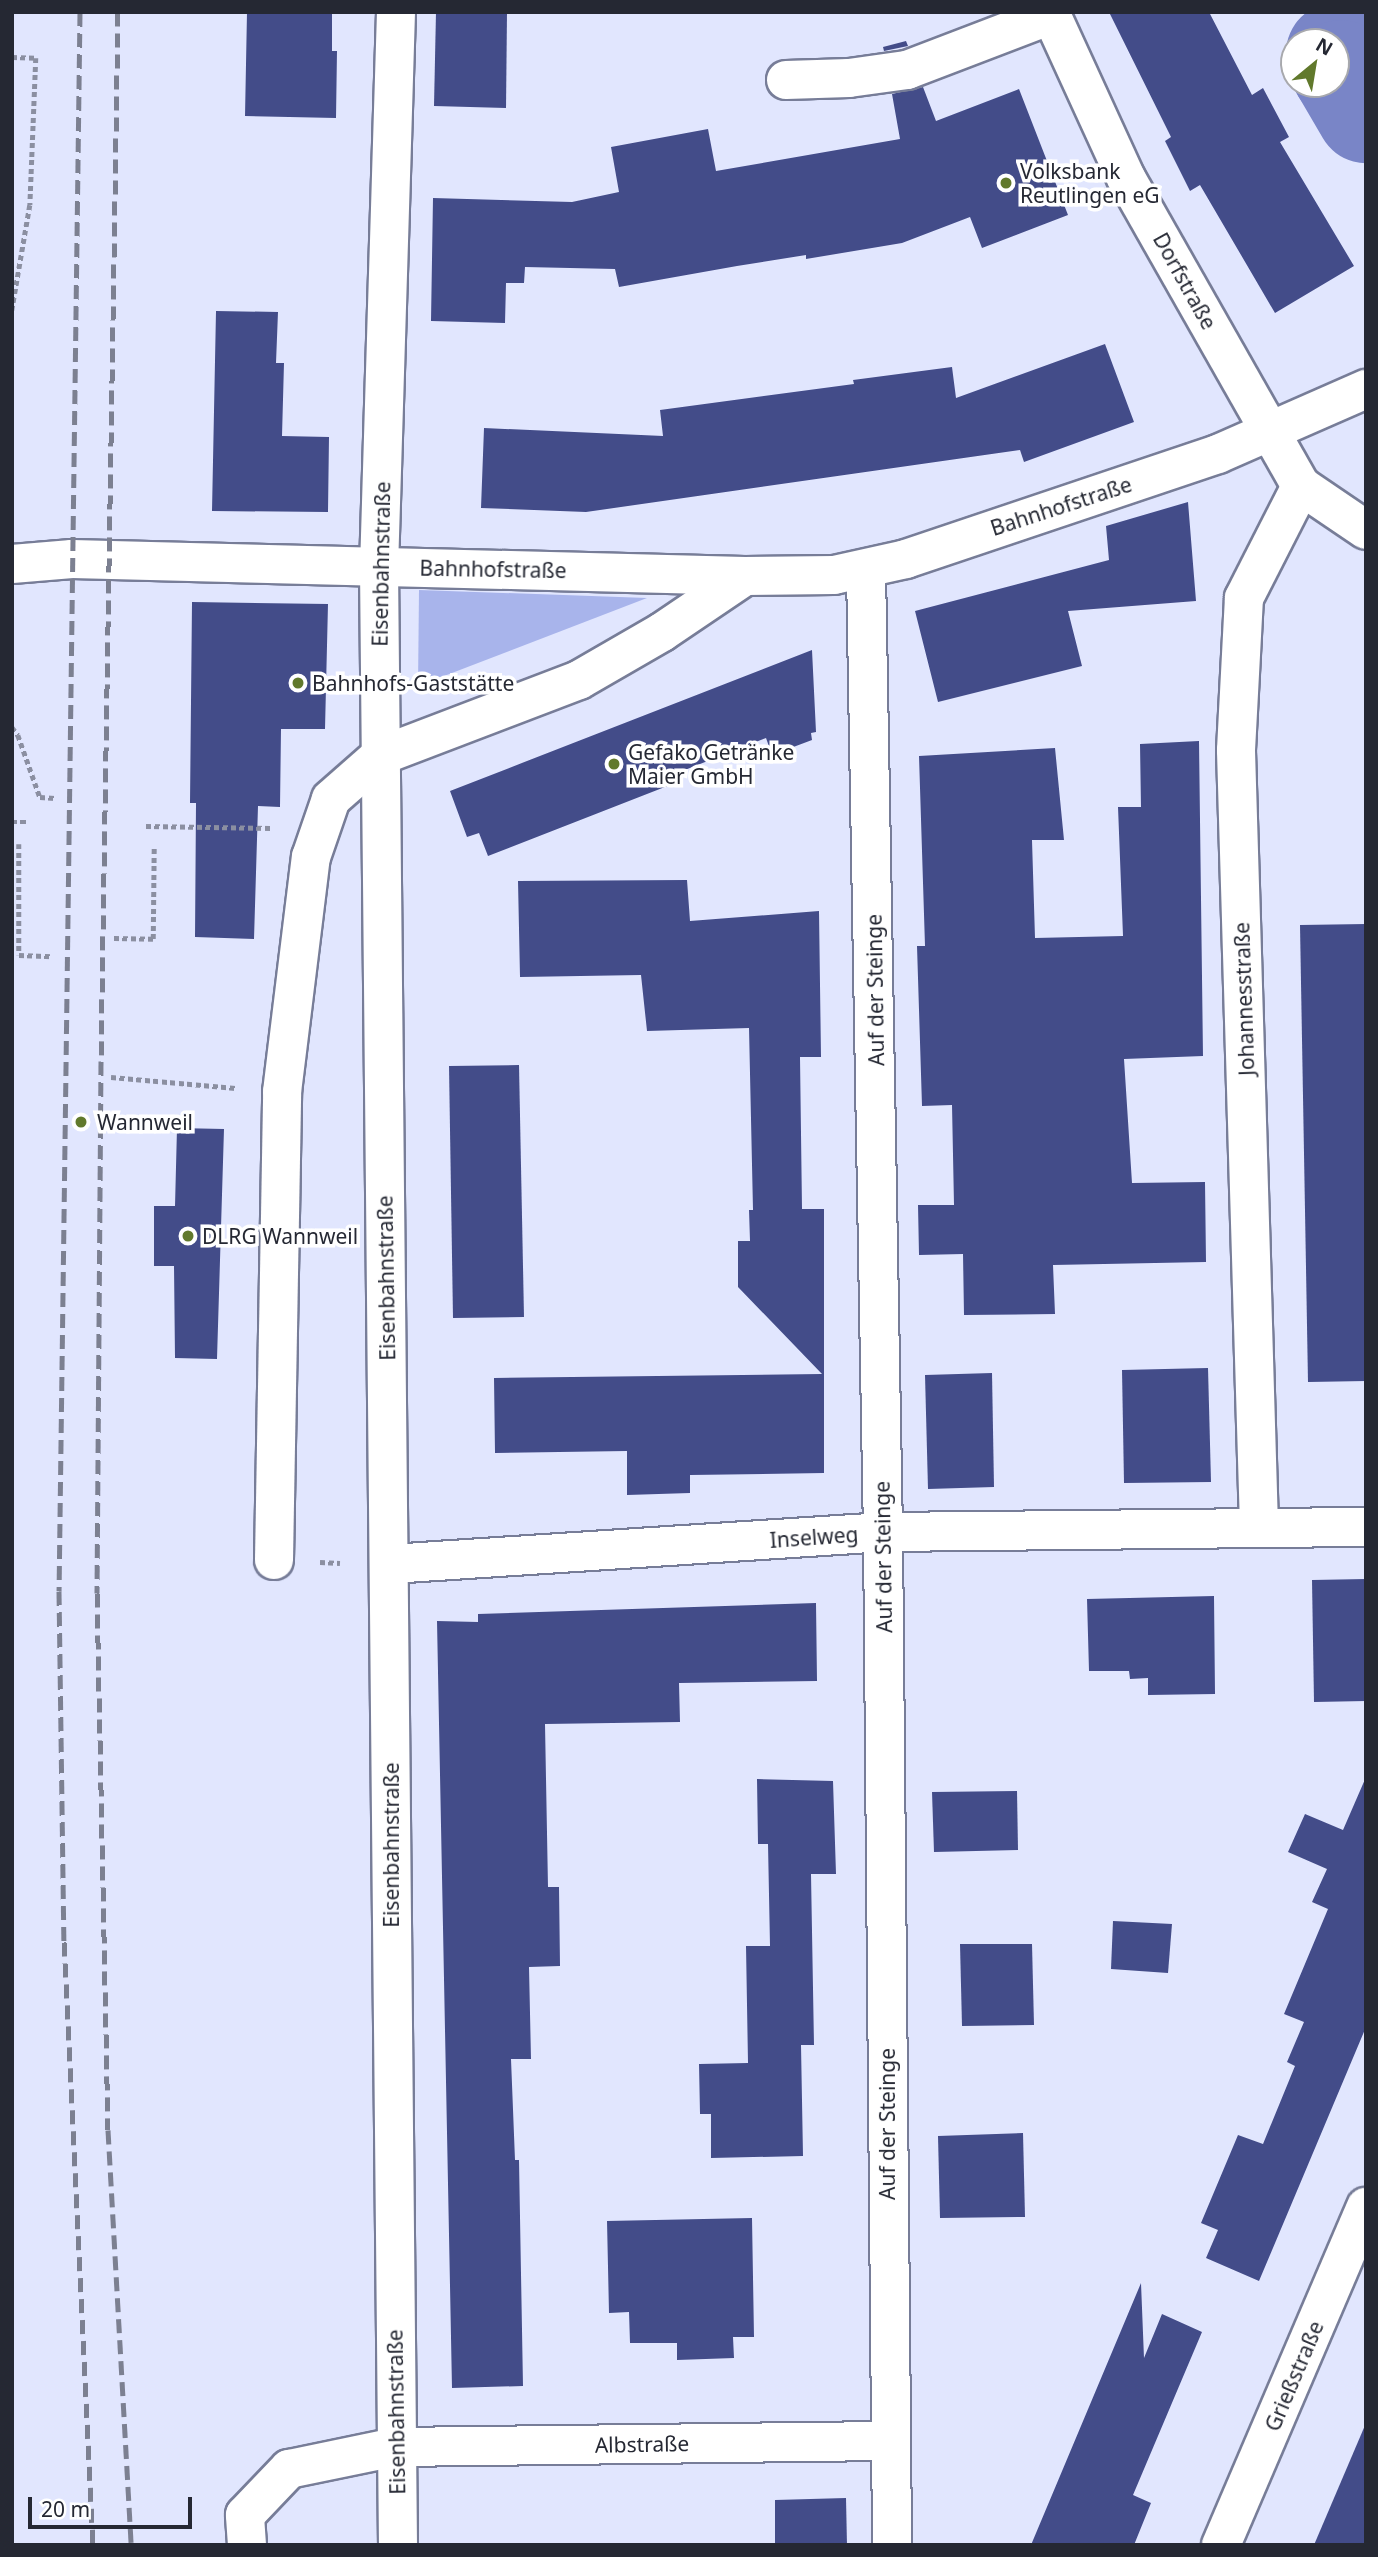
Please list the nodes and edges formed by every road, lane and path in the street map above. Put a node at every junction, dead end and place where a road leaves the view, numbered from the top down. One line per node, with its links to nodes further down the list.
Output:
1 (396, 12): 11 (street, Eisenbahnstraße)
2 (1051, 13): 4 (street, Dorfstraße); 7 (street, Dorfstraße)
3 (12, 57): 5 (path)
4 (786, 80)
5 (12, 310)
6 (1366, 388): 7 (street, Bahnhofstraße)
7 (1270, 430): 8 (street); 12 (street, Bahnhofstraße)
8 (1301, 486): 9 (street); 27 (street, Johannesstraße)
9 (1366, 530)
10 (12, 564): 11 (street, Bahnhofstraße)
11 (379, 567): 13 (street, Bahnhofstraße); 15 (street, Eisenbahnstraße)
12 (866, 570): 13 (street, Bahnhofstraße); 29 (street, Auf der Steinge)
13 (745, 576): 15 (street)
14 (12, 727): 16 (path)
15 (380, 756): 20 (street); 31 (street, Eisenbahnstraße)
16 (55, 798)
17 (12, 822): 18 (path)
18 (27, 822)
19 (146, 826): 20 (path)
20 (321, 827): 26 (street)
21 (19, 844): 24 (path)
22 (154, 848): 23 (path)
23 (114, 938)
24 (52, 956)
25 (111, 1077): 26 (path)
26 (282, 1092): 30 (street)
27 (1259, 1526): 28 (street, Inselweg); 29 (street, Inselweg)
28 (1366, 1527)
29 (883, 1532): 31 (street, Inselweg); 33 (street, Auf der Steinge)
30 (274, 1560): 31 (path)
31 (390, 1564): 34 (street, Eisenbahnstraße)
32 (1366, 2207): 38 (street, Grießstraße)
33 (889, 2441): 34 (street, Albstraße); 37 (street, Auf der Steinge)
34 (395, 2447): 35 (street, Albstraße); 36 (street, Eisenbahnstraße)
35 (247, 2545)
36 (398, 2545)
37 (891, 2545)
38 (1222, 2545)

